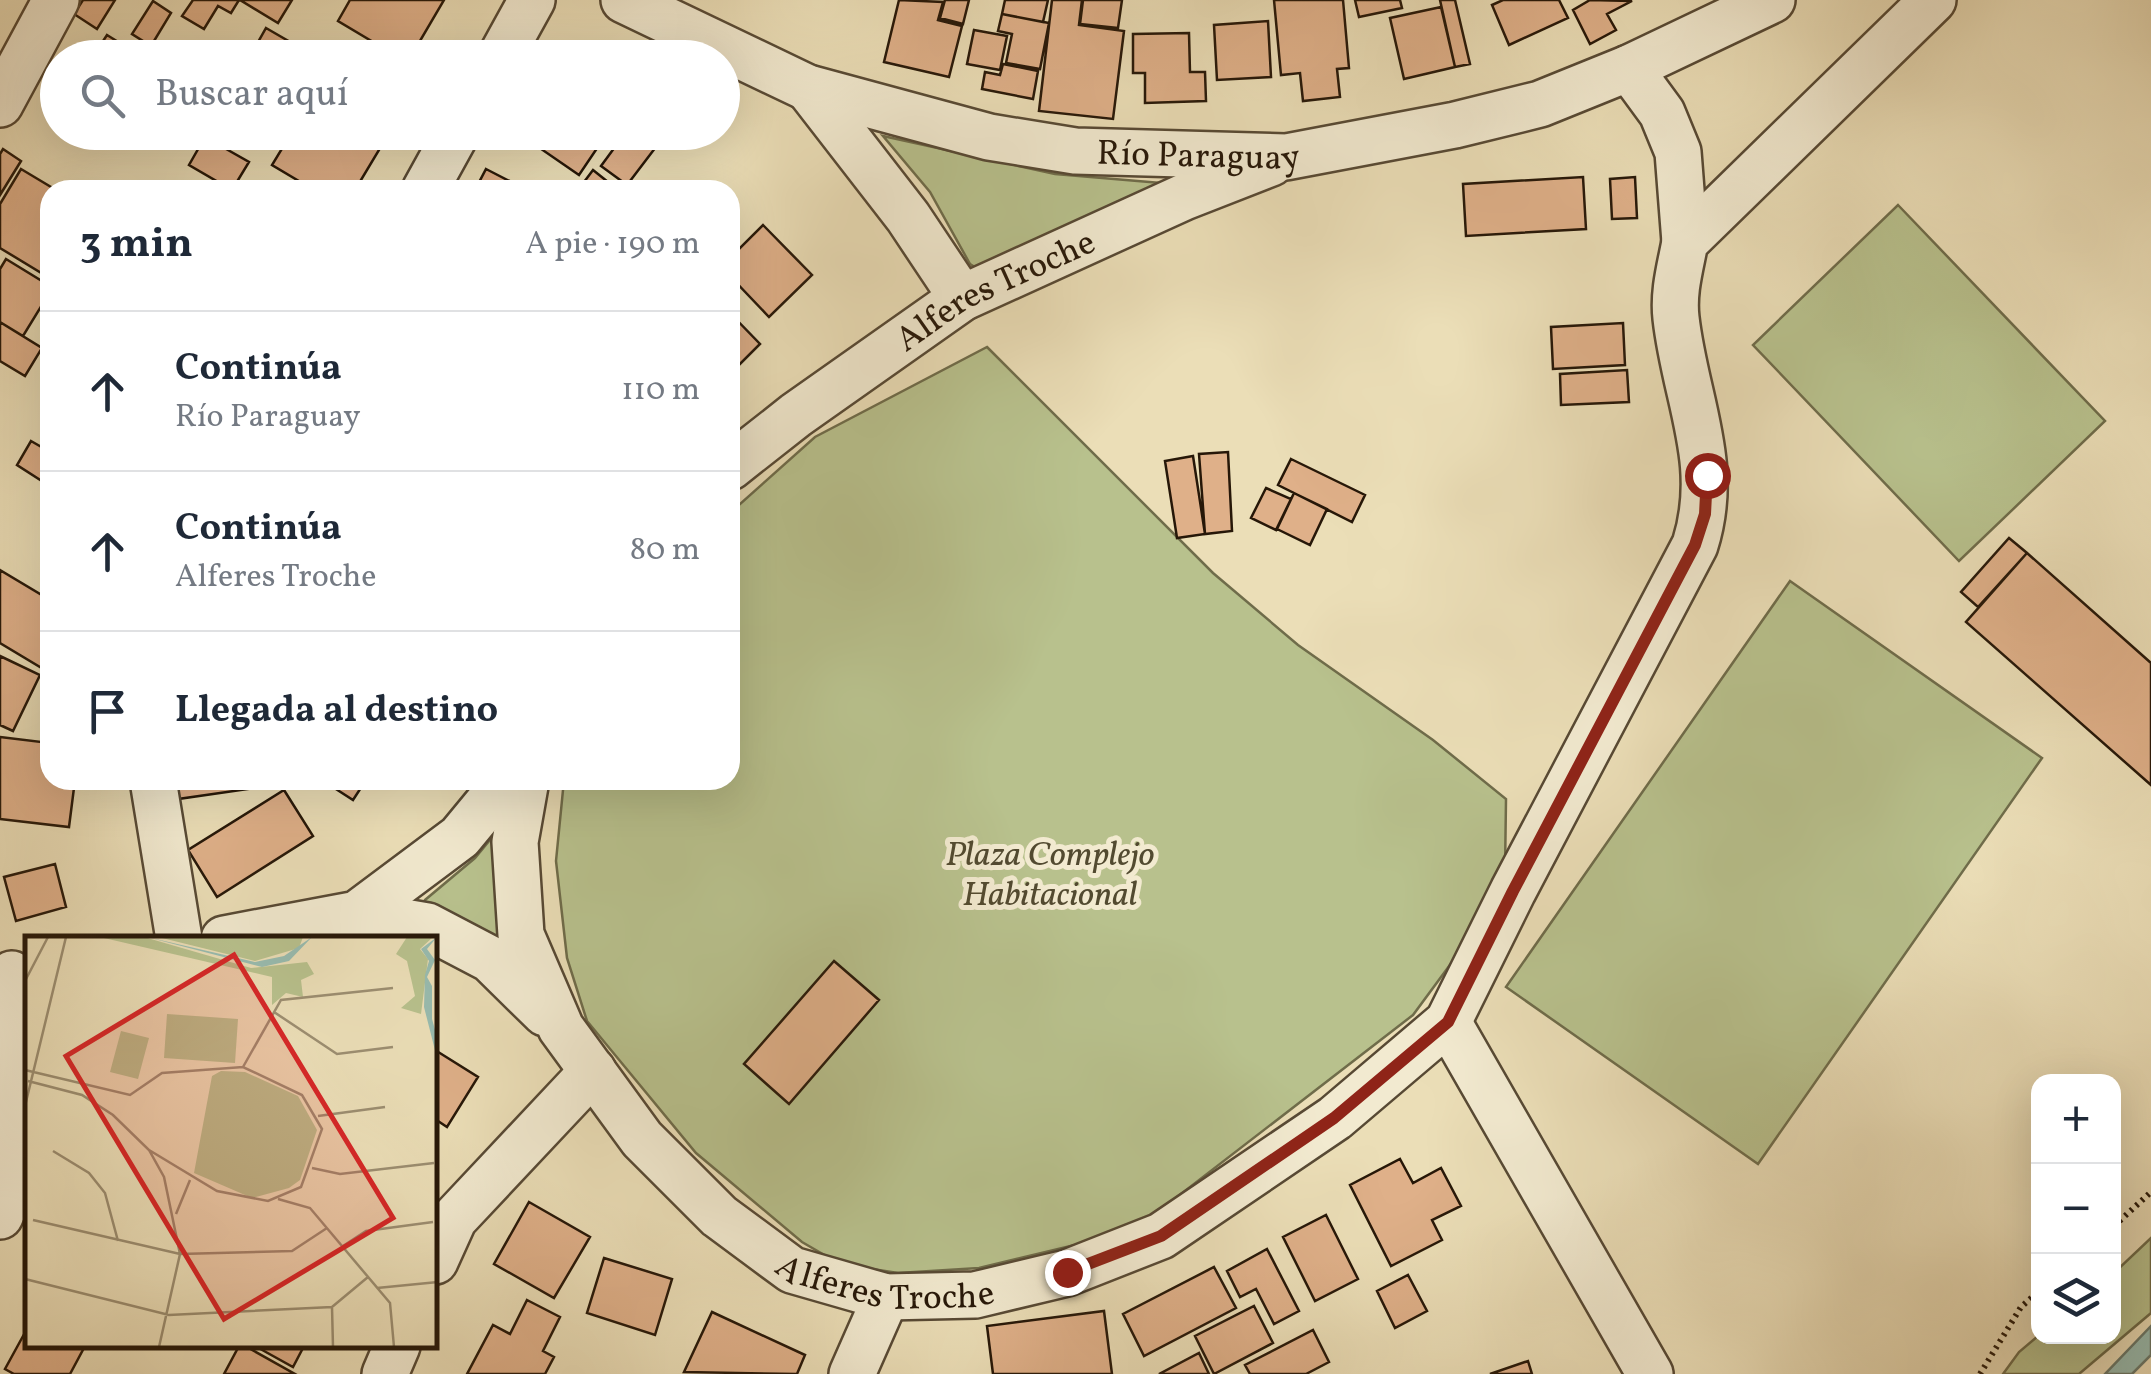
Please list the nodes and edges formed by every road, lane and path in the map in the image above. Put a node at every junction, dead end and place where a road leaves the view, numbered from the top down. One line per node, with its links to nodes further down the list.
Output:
1 (56, 0): 11 (street)
2 (532, 0): 6 (street)
3 (624, 0): 7 (street, Río Paraguay)
4 (1772, 0): 9 (street, Río Paraguay)
5 (1933, 0): 15 (street)
6 (510, 40)
7 (708, 40)
8 (740, 55): 10 (street, Río Paraguay)
9 (1628, 68): 13 (street, Río Paraguay); 15 (street)
10 (808, 88): 13 (street, Río Paraguay); 16 (street)
11 (0, 104)
12 (448, 150): 14 (street)
13 (1286, 157): 16 (street, Alferes Troche)
14 (431, 180)
15 (1685, 242): 25 (street)
16 (962, 298): 17 (street, Alferes Troche)
17 (740, 459)
18 (156, 790): 22 (street)
19 (499, 790): 21 (street)
20 (524, 790): 26 (street, Alferes Troche)
21 (357, 914): 23 (street); 26 (street)
22 (179, 936)
23 (240, 936)
24 (13, 974): 29 (street)
25 (1448, 1022): 32 (street, Alferes Troche); 37 (street)
26 (561, 1028): 27 (street, Alferes Troche)
27 (593, 1071): 31 (street); 32 (street, Alferes Troche)
28 (2151, 1192): 30 (path)
29 (0, 1216)
30 (2121, 1220)
31 (438, 1255)
32 (886, 1297): 36 (street)
33 (2031, 1298): 38 (path)
34 (396, 1349): 35 (street)
35 (385, 1374)
36 (852, 1374)
37 (1650, 1374)
38 (1980, 1374)

